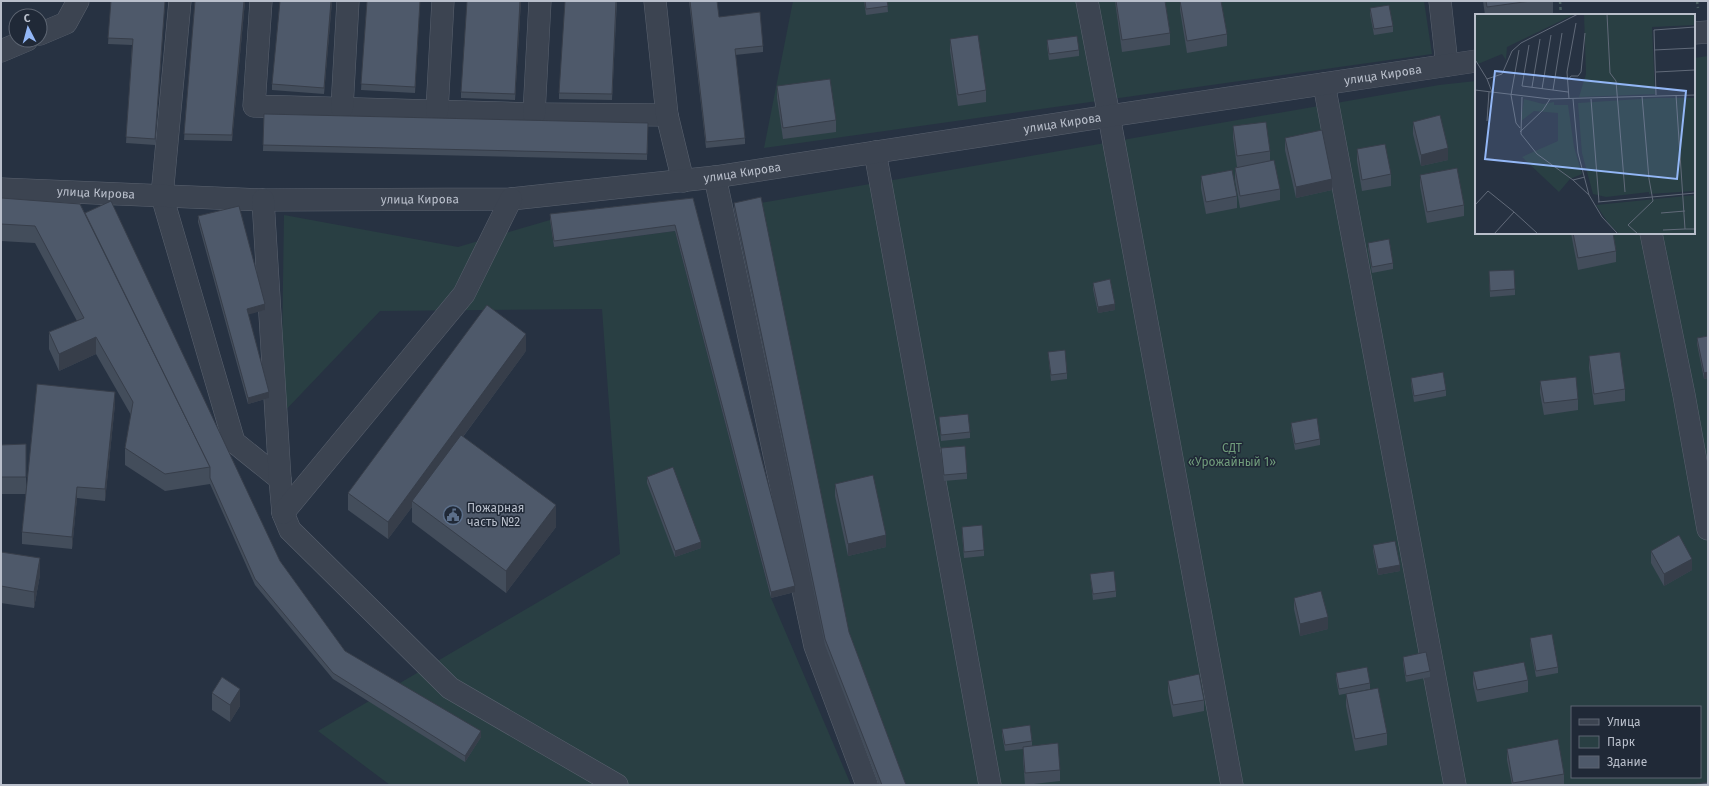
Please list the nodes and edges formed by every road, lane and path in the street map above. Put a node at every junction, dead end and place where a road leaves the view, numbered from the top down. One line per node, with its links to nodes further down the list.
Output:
1 (78, 1): 12 (street)
2 (180, 1): 27 (street)
3 (261, 1): 18 (street)
4 (348, 1): 18 (street)
5 (443, 1): 19 (street)
6 (540, 1): 20 (street)
7 (1087, 1): 22 (street)
8 (1440, 1): 16 (street)
9 (1560, 1): 11 (path)
10 (658, 4): 21 (street)
11 (1561, 14)
12 (48, 31)
13 (1708, 32): 14 (street)
14 (1695, 33)
15 (1475, 61): 16 (street, улица Кирова)
16 (1447, 65): 17 (street, улица Кирова)
17 (1324, 84): 22 (street, улица Кирова); 38 (street)
18 (342, 108): 19 (street)
19 (437, 111): 20 (street)
20 (534, 114): 21 (street)
21 (667, 115): 25 (street)
22 (1110, 116): 23 (street, улица Кирова); 37 (street)
23 (875, 152): 24 (street, улица Кирова); 36 (street)
24 (715, 177): 25 (street, улица Кирова); 35 (street)
25 (683, 181): 28 (street, улица Кирова)
26 (1, 189): 27 (street, улица Кирова)
27 (162, 196): 29 (street, улица Кирова); 31 (street)
28 (511, 199): 29 (street, улица Кирова); 32 (street)
29 (263, 200): 31 (street)
30 (1651, 234): 33 (street)
31 (280, 479): 32 (street)
32 (283, 513): 34 (street)
33 (1708, 529)
34 (617, 785)
35 (867, 785)
36 (990, 785)
37 (1232, 785)
38 (1455, 785)

